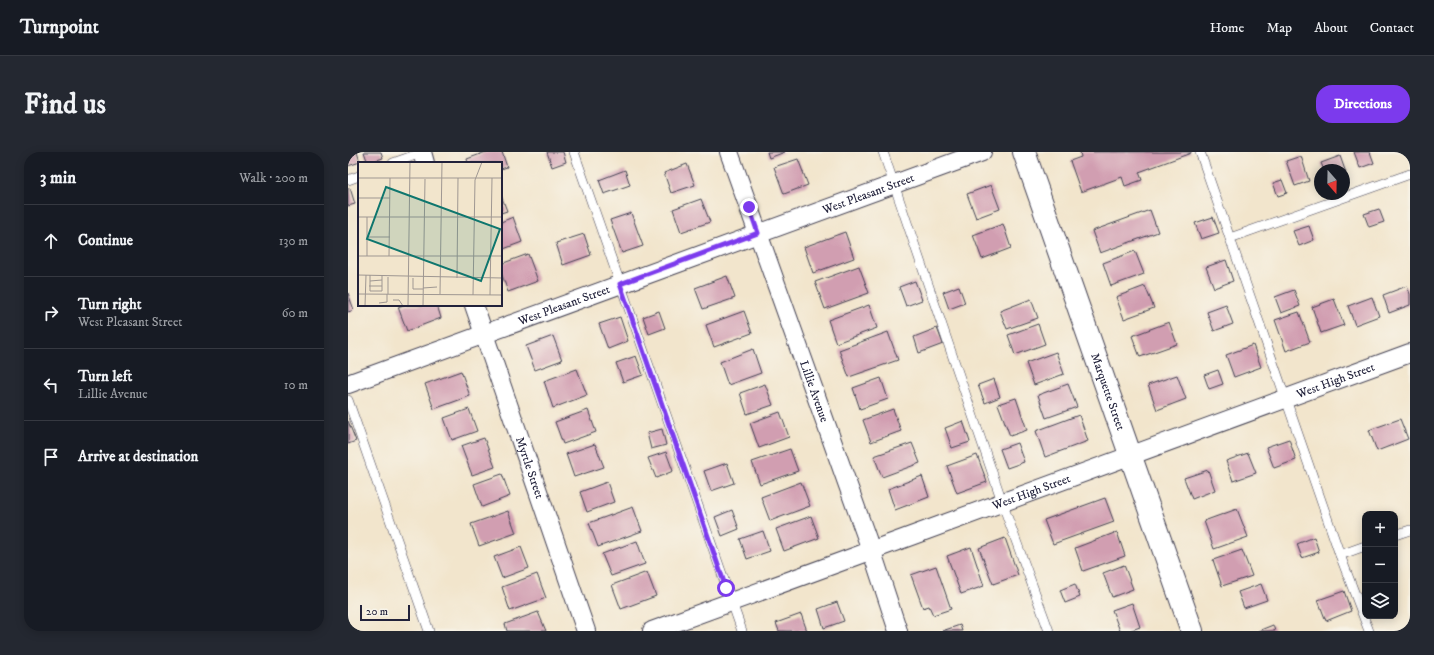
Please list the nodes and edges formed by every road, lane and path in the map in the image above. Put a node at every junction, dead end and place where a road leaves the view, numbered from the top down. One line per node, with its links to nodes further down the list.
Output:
1 (574, 152): 15 (lane)
2 (729, 152): 13 (street, Lillie Avenue)
3 (883, 152): 12 (lane)
4 (982, 152): 12 (street, West Pleasant Street)
5 (1024, 152): 22 (street, Marquette Street)
6 (1200, 152): 14 (lane)
7 (423, 155): 8 (lane)
8 (397, 162)
9 (1410, 174): 14 (lane)
10 (358, 176): 11 (lane)
11 (348, 180)
12 (894, 183): 13 (street, West Pleasant Street); 23 (lane)
13 (758, 233): 15 (street, West Pleasant Street); 27 (street, Lillie Avenue)
14 (1230, 238): 20 (lane)
15 (620, 284): 17 (street, West Pleasant Street); 29 (lane)
16 (474, 306): 17 (street, Myrtle Street)
17 (484, 334): 19 (street, West Pleasant Street); 31 (street, Myrtle Street)
18 (1410, 353): 20 (street, West High Street)
19 (348, 384)
20 (1286, 399): 22 (street, West High Street); 28 (lane)
21 (348, 400): 30 (lane)
22 (1130, 456): 23 (street, West High Street); 36 (street, Marquette Street)
23 (1003, 503): 27 (street, West High Street); 35 (lane)
24 (1410, 530): 25 (lane)
25 (1398, 534)
26 (1362, 547): 28 (lane)
27 (872, 552): 29 (street, West High Street); 34 (street, Lillie Avenue)
28 (1340, 555): 37 (lane)
29 (731, 602): 32 (street, West High Street); 33 (lane)
30 (429, 631)
31 (586, 631)
32 (652, 631)
33 (742, 631)
34 (898, 631)
35 (1048, 631)
36 (1192, 631)
37 (1368, 631)

